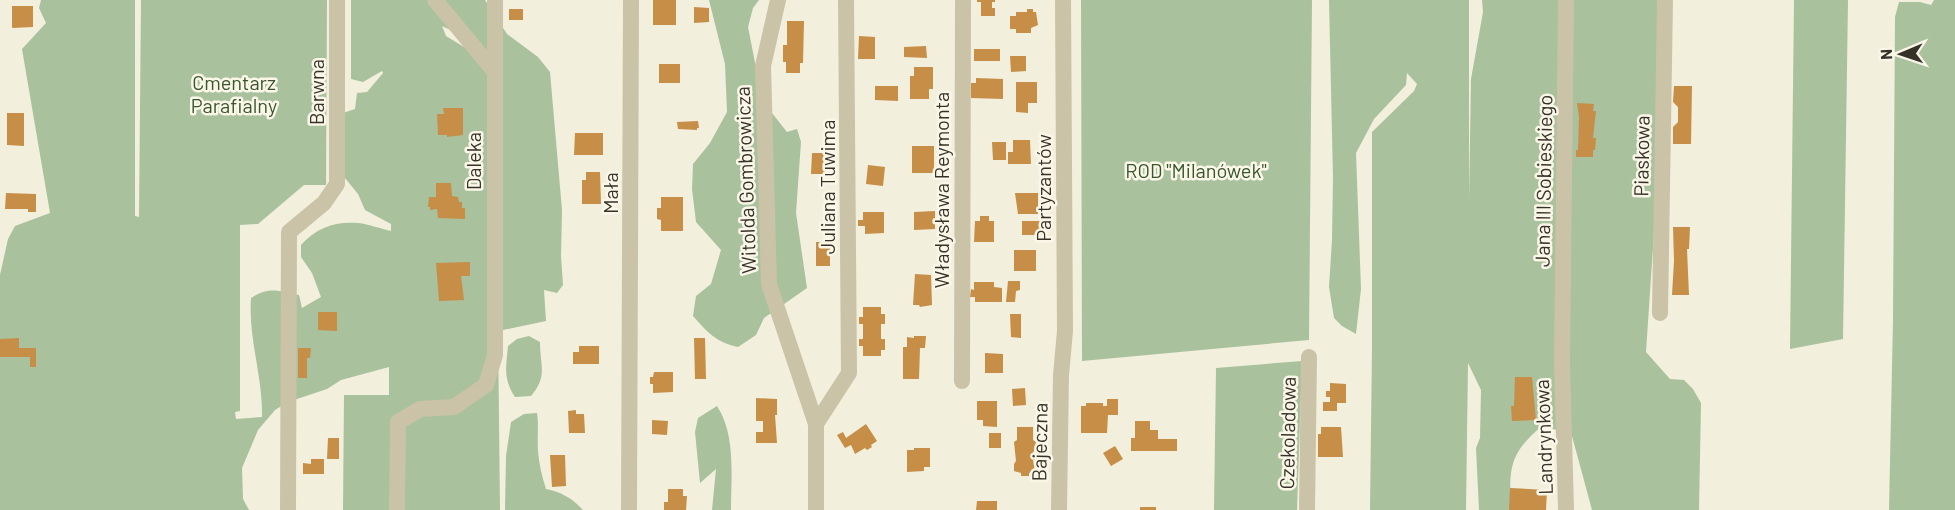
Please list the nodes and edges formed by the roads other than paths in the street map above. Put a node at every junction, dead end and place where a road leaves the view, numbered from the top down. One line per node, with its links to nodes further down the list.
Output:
1 (337, 0): 18 (street, Barwna)
2 (435, 0): 11 (street)
3 (495, 0): 11 (street, Daleka)
4 (632, 0): 20 (street, Mała)
5 (778, 0): 17 (street, Witolda Gombrowicza)
6 (846, 0): 17 (street, Juliana Tuwima)
7 (963, 0): 16 (street, Władysława Reymonta)
8 (1064, 0): 15 (street, Partyzantów)
9 (1566, 0): 14 (street, Jana III Sobieskiego)
10 (1665, 0): 12 (street, Piaskowa)
11 (494, 71): 19 (street, Daleka)
12 (1660, 313)
13 (1309, 357): 23 (street, Czekoladowa)
14 (1562, 363): 24 (street, Landrynkowa)
15 (1060, 375): 22 (street, Bajeczna)
16 (962, 381)
17 (816, 424): 21 (street)
18 (288, 510)
19 (397, 510)
20 (629, 510)
21 (816, 510)
22 (1059, 510)
23 (1307, 510)
24 (1566, 510)

